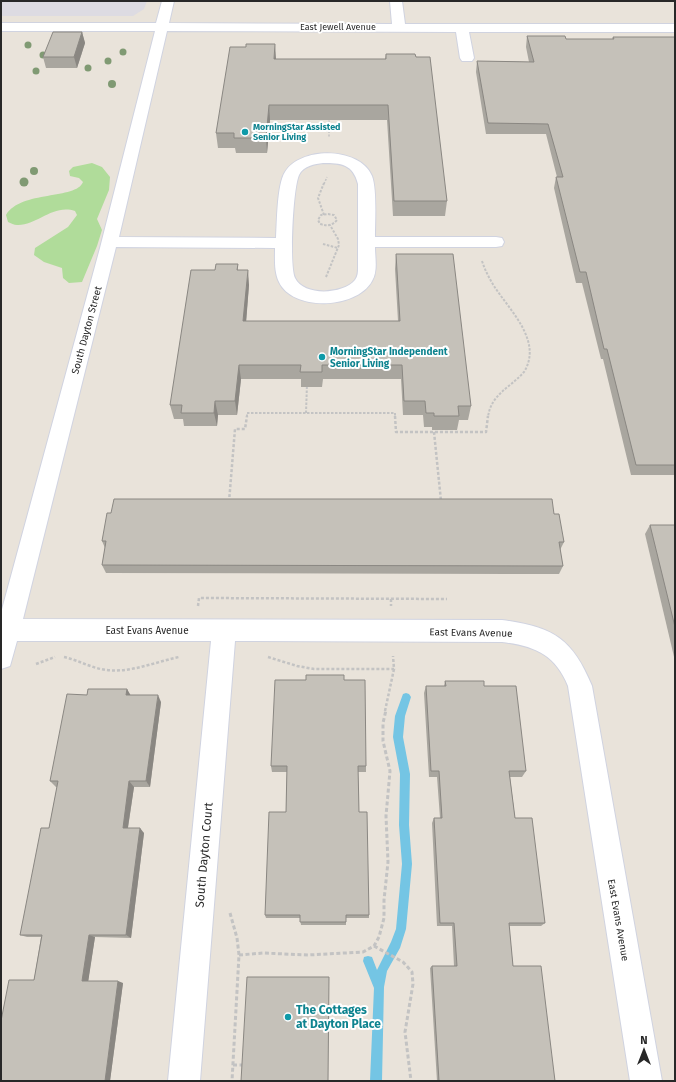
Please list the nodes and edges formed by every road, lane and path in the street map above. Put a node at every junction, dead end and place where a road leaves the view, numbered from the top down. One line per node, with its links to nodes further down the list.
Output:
1 (168, 1): 4 (street, South Dayton Street)
2 (396, 1): 5 (street)
3 (1, 27): 4 (street, East Jewell Avenue)
4 (162, 27): 5 (street, East Jewell Avenue); 10 (street, South Dayton Street)
5 (399, 28): 6 (street, East Jewell Avenue)
6 (462, 28): 7 (street, East Jewell Avenue); 8 (street)
7 (675, 28)
8 (467, 58)
9 (330, 225): 9 (path); 15 (path)
10 (110, 242): 13 (street); 24 (street, South Dayton Street)
11 (367, 242): 12 (street); 13 (street); 16 (street)
12 (488, 242): 19 (path)
13 (284, 243): 16 (street)
14 (323, 244): 15 (path)
15 (338, 248): 16 (path)
16 (327, 298)
17 (307, 379): 18 (path)
18 (306, 413): 19 (path); 21 (path)
19 (434, 432): 20 (path)
20 (442, 505)
21 (229, 508)
22 (199, 598): 23 (path)
23 (447, 599)
24 (8, 630): 25 (street, East Evans Avenue); 28 (street, South Dayton Street)
25 (224, 630): 35 (street, South Dayton Court); 38 (street, East Evans Avenue)
26 (263, 656): 31 (path)
27 (186, 657): 29 (path)
28 (1, 658)
29 (36, 664)
30 (229, 908): 32 (path)
31 (374, 946): 32 (path); 37 (path)
32 (239, 955): 33 (path)
33 (233, 1065): 34 (path); 36 (path)
34 (246, 1065)
35 (184, 1081)
36 (232, 1081)
37 (411, 1081)
38 (646, 1081)

